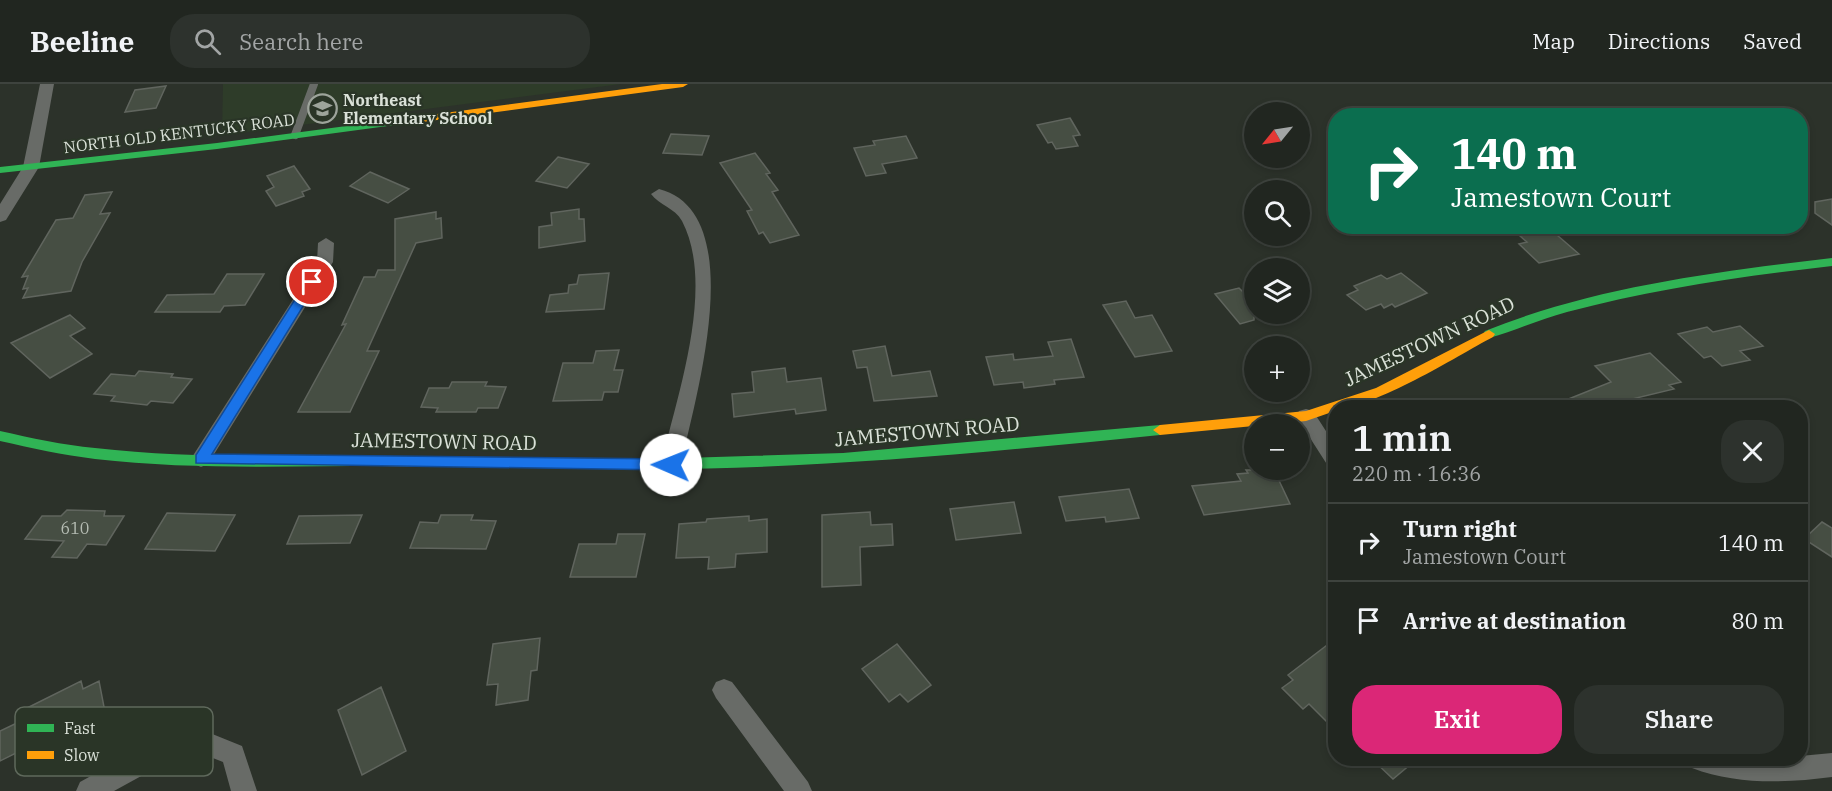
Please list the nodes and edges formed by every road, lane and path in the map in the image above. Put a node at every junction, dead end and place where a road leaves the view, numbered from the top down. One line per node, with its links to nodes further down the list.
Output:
1 (47, 84): 5 (street)
2 (314, 84): 4 (lane)
3 (683, 84): 4 (street, NORTH OLD KENTUCKY ROAD)
4 (295, 135): 5 (street, NORTH OLD KENTUCKY ROAD)
5 (31, 167): 6 (street, NORTH OLD KENTUCKY ROAD); 8 (street)
6 (0, 170)
7 (659, 194): 19 (street)
8 (0, 217)
9 (326, 243): 18 (street)
10 (1832, 262): 11 (street, JAMESTOWN ROAD)
11 (1354, 400)
12 (1328, 409): 13 (street, JAMESTOWN ROAD)
13 (1310, 415)
14 (1244, 422): 19 (street, JAMESTOWN ROAD)
15 (1310, 422): 17 (street)
16 (0, 436): 18 (street, JAMESTOWN ROAD)
17 (1328, 450)
18 (201, 459): 19 (street, JAMESTOWN ROAD)
19 (671, 465)
20 (724, 690): 27 (street)
21 (213, 746): 26 (street)
22 (1832, 765): 23 (street)
23 (1753, 766)
24 (116, 776): 25 (street)
25 (89, 791)
26 (244, 791)
27 (799, 791)

